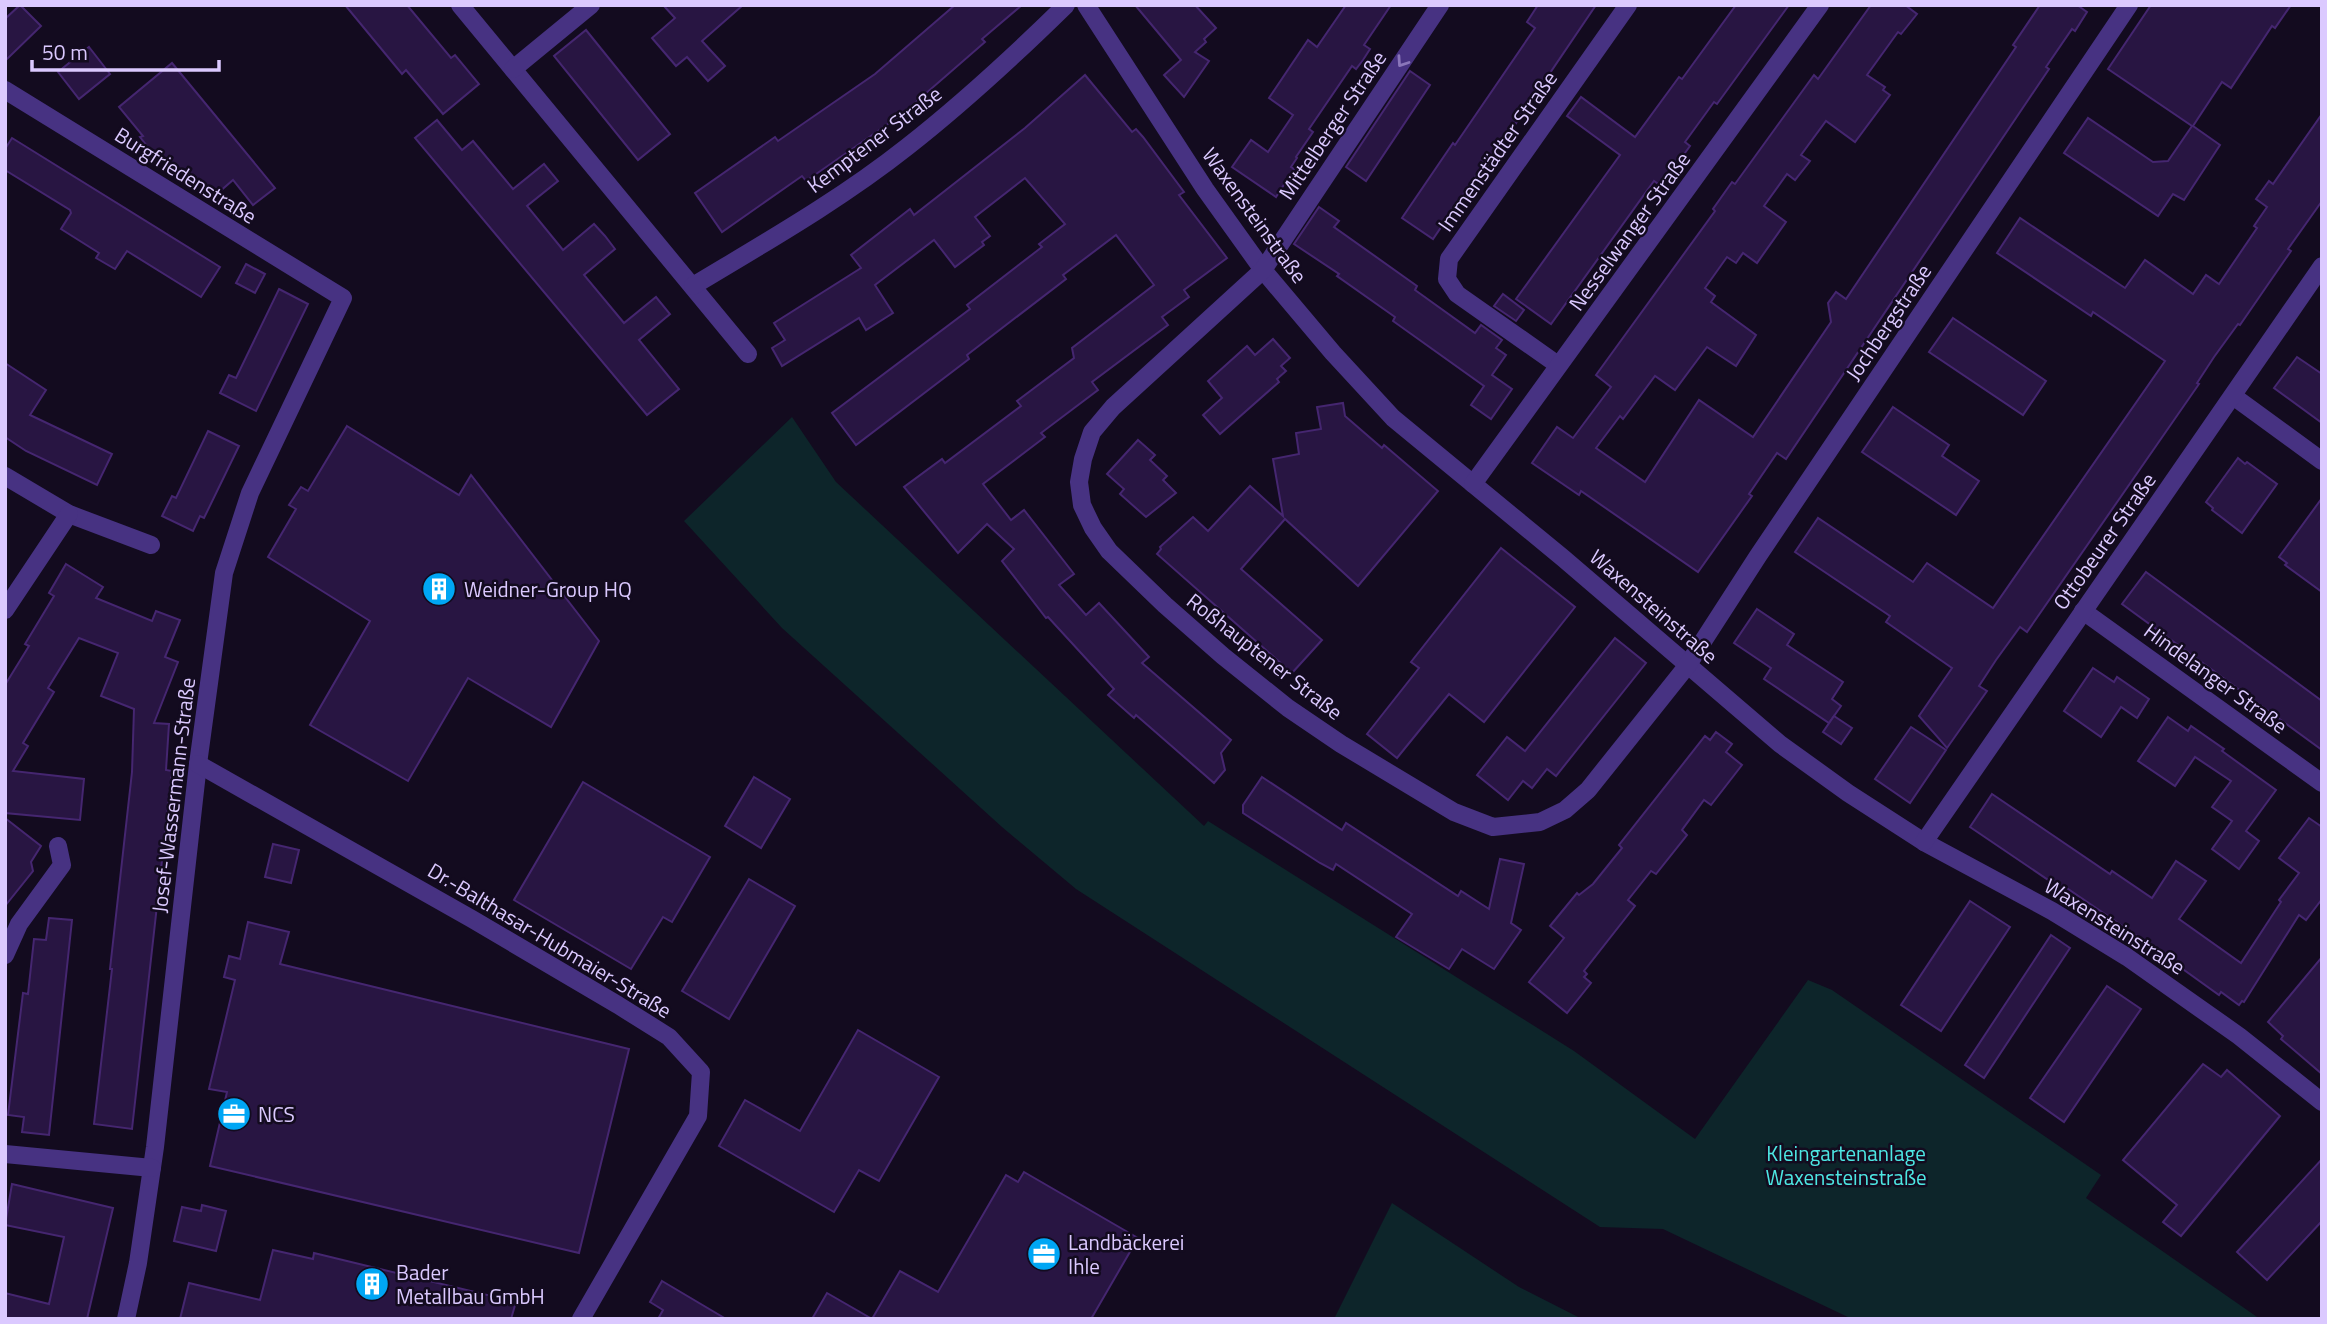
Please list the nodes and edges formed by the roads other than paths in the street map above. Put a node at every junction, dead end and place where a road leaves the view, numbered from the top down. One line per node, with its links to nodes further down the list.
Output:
1 (460, 5): 9 (street)
2 (591, 5): 9 (street)
3 (1066, 5): 13 (street, Kemptener Straße)
4 (1086, 5): 12 (street, Waxensteinstraße)
5 (1440, 5): 12 (street, Mittelberger Straße, one-way to 12)
6 (1628, 5): 16 (street, Immenstädter Straße)
7 (1820, 5): 16 (street, Nesselwanger Straße)
8 (2129, 5): 25 (street, Jochbergstraße)
9 (513, 69): 13 (street)
10 (5, 90): 14 (street, Burgfriedenstraße)
11 (2322, 266): 17 (street, Ottobeurer Straße)
12 (1263, 270): 20 (street, Waxensteinstraße); 25 (street, Roßhauptener Straße)
13 (693, 286): 15 (street)
14 (344, 298): 26 (street, Josef-Wassermann-Straße)
15 (748, 354)
16 (1558, 365): 20 (street, Nesselwanger Straße)
17 (2233, 396): 18 (street); 24 (street, Ottobeurer Straße)
18 (2322, 461)
19 (5, 476): 21 (street)
20 (1473, 484): 25 (street, Waxensteinstraße)
21 (69, 514): 22 (street); 23 (street)
22 (152, 545)
23 (5, 610)
24 (2083, 611): 27 (street, Hindelanger Straße); 28 (street, Ottobeurer Straße)
25 (1687, 666): 28 (street, Waxensteinstraße)
26 (198, 764): 33 (street, Josef-Wassermann-Straße); 35 (street, Dr.-Balthasar-Hubmaier-Straße)
27 (2322, 783)
28 (1924, 842): 31 (street, Waxensteinstraße)
29 (58, 846): 30 (street)
30 (5, 955)
31 (2322, 1102)
32 (5, 1154): 33 (street)
33 (152, 1168): 34 (street, Josef-Wassermann-Straße)
34 (126, 1319)
35 (581, 1319)

